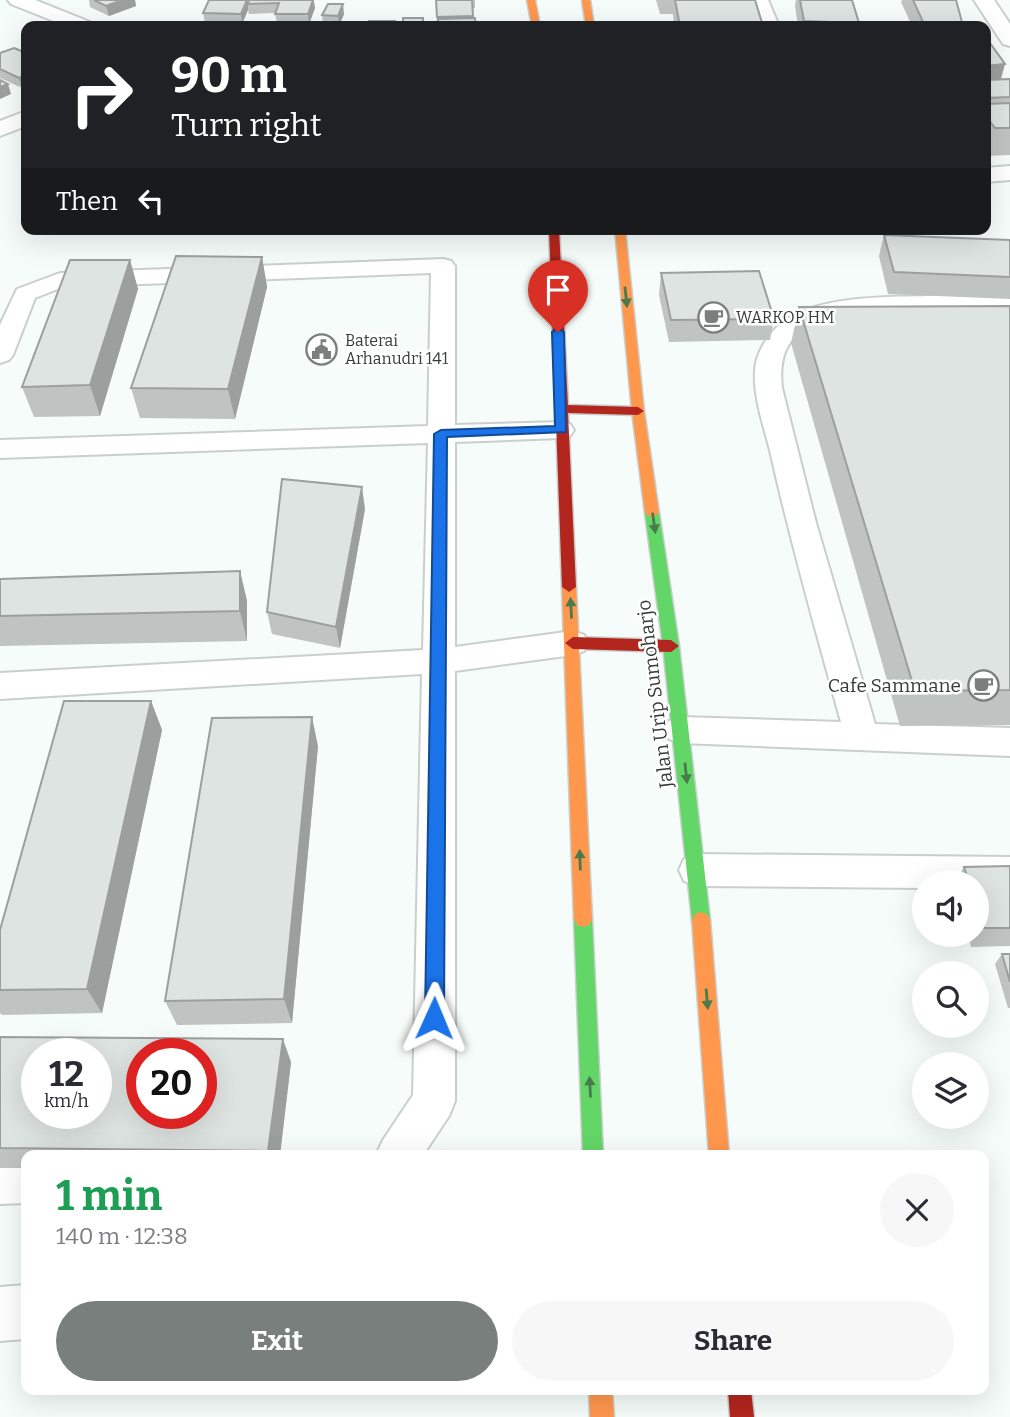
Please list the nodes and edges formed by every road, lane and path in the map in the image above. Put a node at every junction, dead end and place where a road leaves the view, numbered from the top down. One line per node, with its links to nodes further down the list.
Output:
1 (18, 0): 6 (street)
2 (531, 0): 7 (highway)
3 (586, 0): 8 (highway)
4 (758, 0): 9 (street)
5 (984, 0): 10 (street)
6 (70, 21)
7 (535, 21)
8 (589, 21)
9 (767, 21)
10 (1010, 40)
11 (21, 120): 12 (street)
12 (0, 129)
13 (1010, 173): 14 (street)
14 (991, 175)
15 (554, 235): 20 (highway)
16 (621, 235): 19 (highway, Jalan Urip Sumoharjo, one-way to 19)
17 (1010, 303): 28 (lane)
18 (0, 355): 21 (lane)
19 (638, 411): 20 (highway); 24 (highway, Jalan Urip Sumoharjo, one-way to 24)
20 (561, 419): 21 (lane); 23 (highway, one-way to 20)
21 (441, 434): 22 (lane); 25 (lane)
22 (0, 449)
23 (573, 643): 24 (highway); 25 (lane); 33 (highway, one-way to 23)
24 (671, 646): 27 (highway, Jalan Urip Sumoharjo)
25 (438, 661): 26 (lane); 32 (lane)
26 (0, 686)
27 (681, 730): 28 (lane); 30 (highway, Jalan Urip Sumoharjo, one-way to 30)
28 (862, 737): 29 (lane)
29 (1010, 742)
30 (697, 870): 31 (lane); 34 (highway, Jalan Urip Sumoharjo, one-way to 34)
31 (1010, 873)
32 (401, 1150)
33 (593, 1150)
34 (719, 1150)
35 (21, 1181): 36 (lane)
36 (0, 1182)
37 (21, 1312): 38 (street)
38 (0, 1314)
39 (601, 1395): 41 (highway)
40 (740, 1395): 42 (highway)
41 (602, 1417)
42 (742, 1417)

